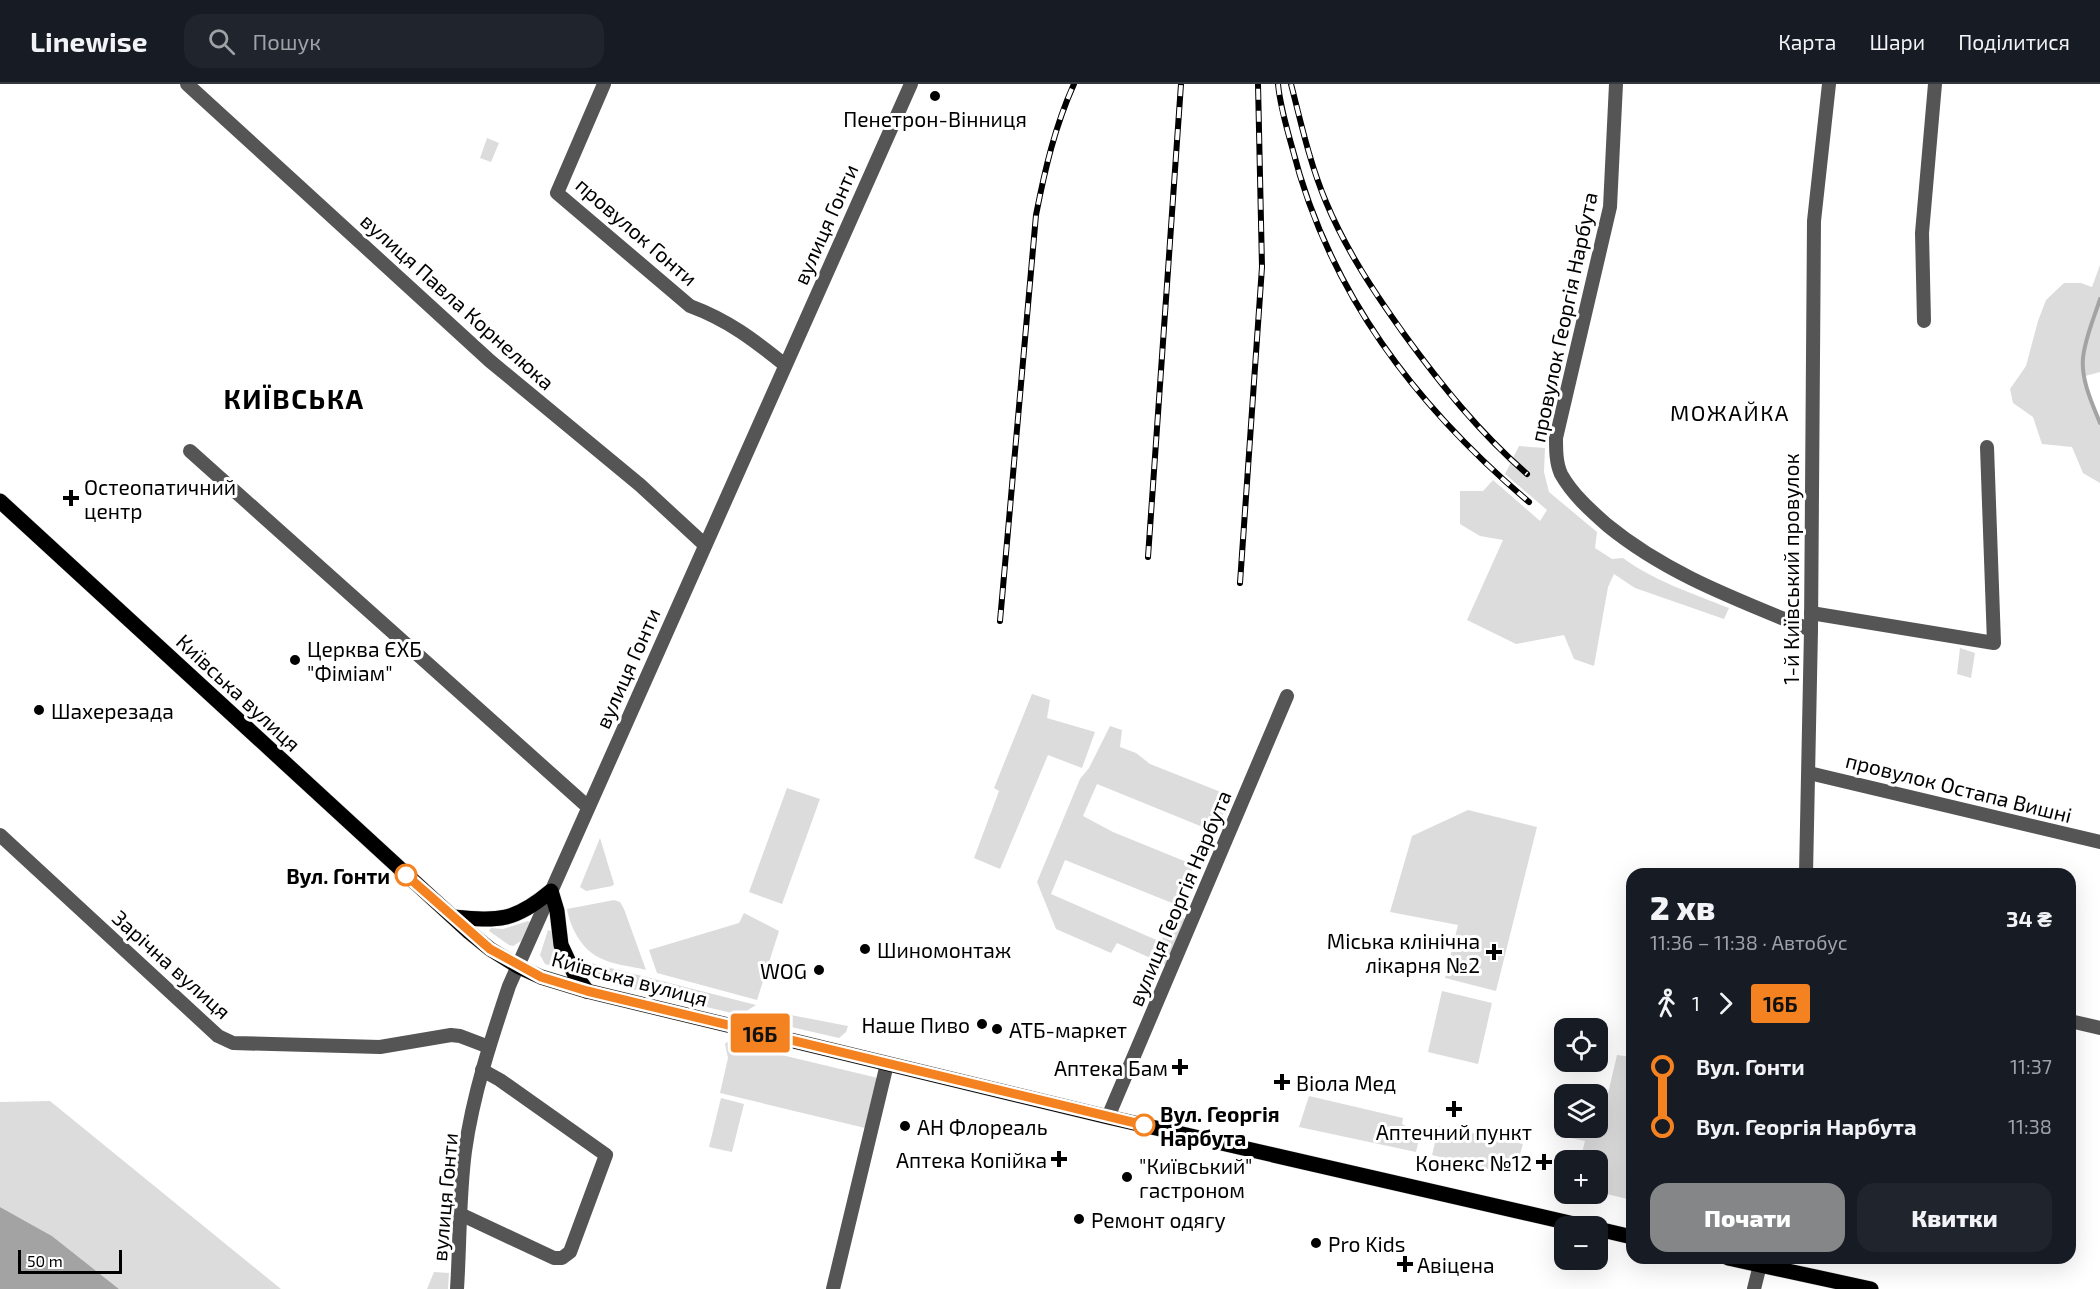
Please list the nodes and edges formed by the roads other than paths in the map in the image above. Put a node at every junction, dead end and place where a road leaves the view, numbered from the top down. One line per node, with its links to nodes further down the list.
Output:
1 (186, 84): 12 (street, вулиця Павла Корнелюка)
2 (603, 84): 8 (street, провулок Гонти)
3 (1616, 84): 14 (street, провулок Георгія Нарбута)
4 (1829, 84): 13 (street, 1-й Київський провулок)
5 (1935, 84): 7 (street)
6 (906, 85): 8 (street, вулиця Гонти)
7 (1924, 321)
8 (785, 365): 12 (street, вулиця Гонти)
9 (1987, 447): 13 (street)
10 (190, 451): 17 (street)
11 (0, 501): 22 (main road, Київська вулиця)
12 (705, 545): 17 (street, вулиця Гонти)
13 (1811, 613): 14 (street, 1-й Київський провулок)
14 (1811, 630): 16 (street, 1-й Київський провулок)
15 (1287, 696): 30 (street, вулиця Георгія Нарбута)
16 (1809, 773): 19 (street, провулок Остапа Вишні); 20 (street, 1-й Київський провулок)
17 (588, 807): 21 (street, вулиця Гонти)
18 (0, 835): 27 (street, Зарічна вулиця)
19 (2100, 842)
20 (1806, 868)
21 (551, 891): 22 (main road); 23 (street, вулиця Гонти); 24 (main road)
22 (453, 917): 23 (main road, Київська вулиця)
23 (519, 967): 24 (main road, Київська вулиця); 27 (street, вулиця Гонти)
24 (587, 991): 28 (main road, Київська вулиця)
25 (2076, 1022): 26 (street)
26 (2100, 1028)
27 (489, 1047): 29 (street, вулиця Гонти)
28 (887, 1064): 30 (main road, Київська вулиця); 38 (street)
29 (482, 1070): 31 (street, вулиця Гонти); 31 (street)
30 (1108, 1117): 32 (main road, Київська вулиця)
31 (460, 1214): 37 (street, вулиця Гонти)
32 (1554, 1219)
33 (1608, 1231): 34 (main road)
34 (1626, 1236)
35 (1752, 1264): 36 (main road)
36 (1760, 1266): 39 (street); 40 (main road)
37 (457, 1289)
38 (833, 1289)
39 (1754, 1289)
40 (1870, 1289)

